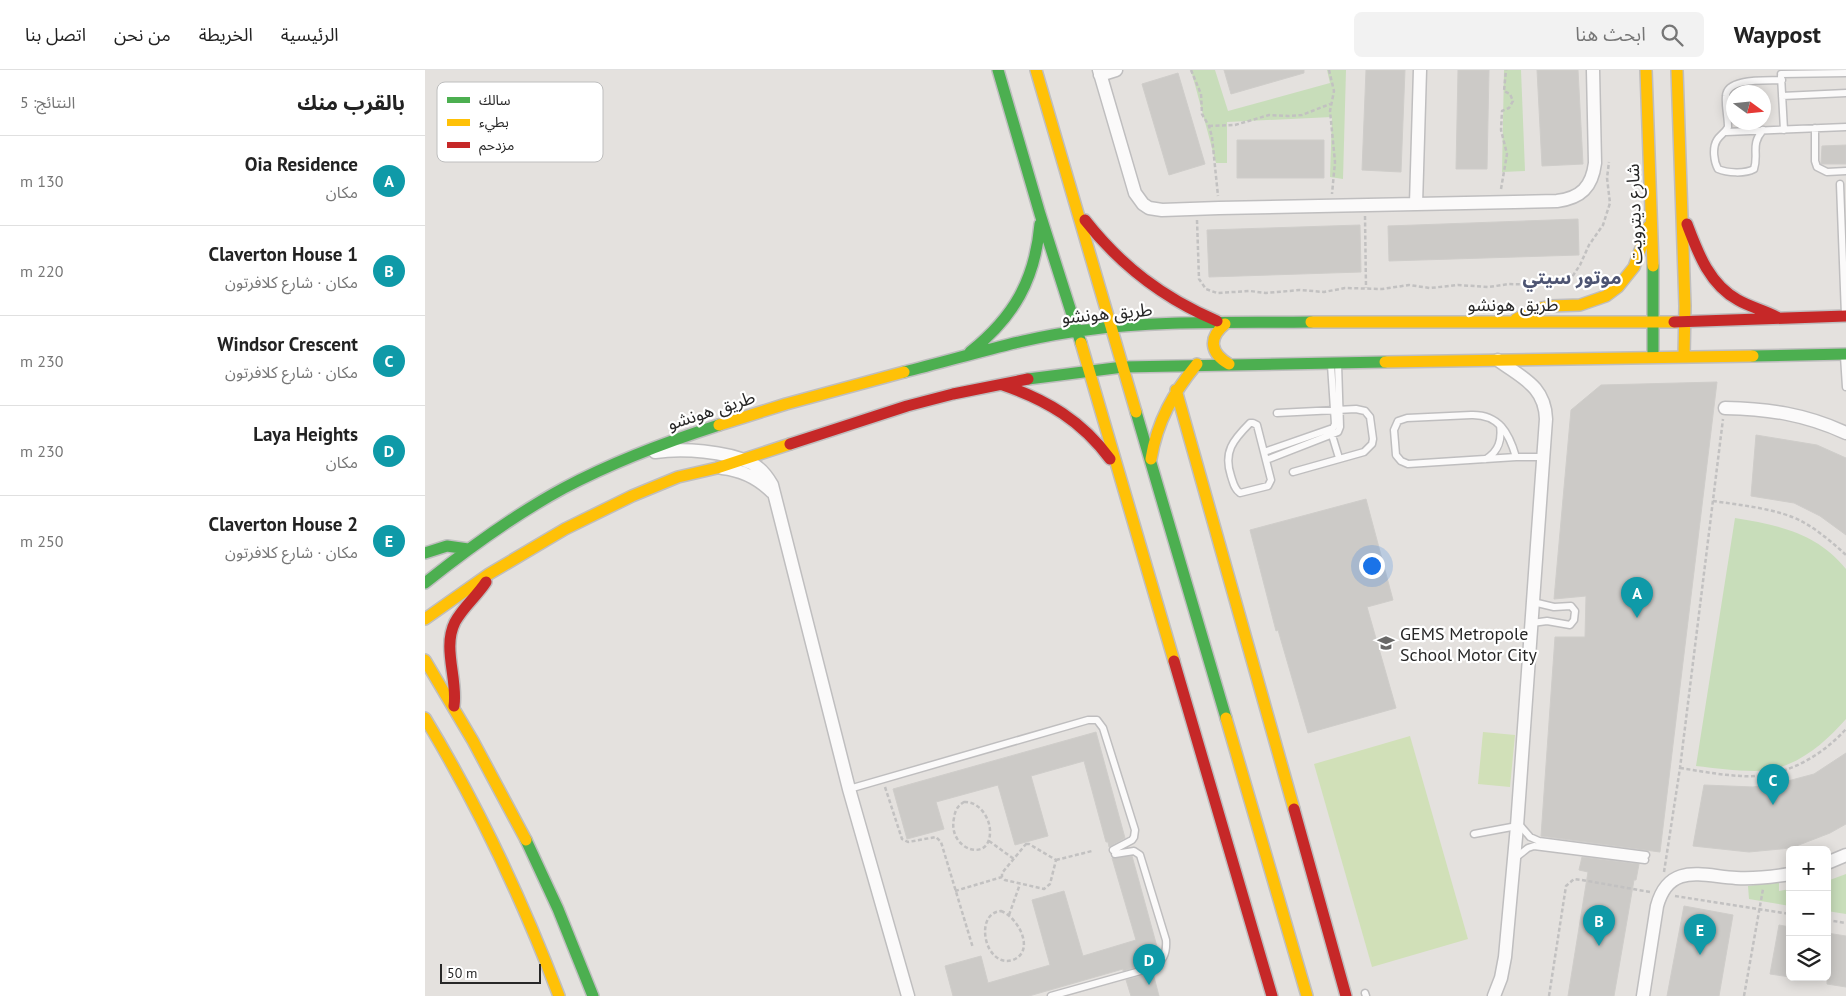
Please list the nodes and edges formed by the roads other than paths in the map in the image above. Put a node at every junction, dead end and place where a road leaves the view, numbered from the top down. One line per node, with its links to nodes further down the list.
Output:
1 (998, 70): 24 (street)
2 (1037, 70): 22 (street)
3 (1117, 70): 7 (street)
4 (1420, 70): 21 (street)
5 (1593, 70): 21 (street)
6 (1646, 70): 25 (street, شارع ديترويت)
7 (1100, 72): 21 (street)
8 (1679, 72): 23 (street)
9 (1846, 72): 10 (lane)
10 (1781, 75): 12 (lane); 18 (lane)
11 (1846, 92): 12 (lane)
12 (1782, 96): 17 (lane)
13 (1846, 127): 14 (lane)
14 (1815, 128): 17 (lane); 19 (lane)
15 (1763, 130): 18 (lane); 18 (lane)
16 (1771, 130): 17 (lane)
17 (1784, 130)
18 (1726, 132)
19 (1846, 171)
20 (1840, 184): 26 (lane)
21 (1415, 204)
22 (1078, 210): 31 (street); 32 (street)
23 (1682, 212): 27 (street); 30 (street)
24 (1040, 214): 33 (street); 36 (street)
25 (1652, 216): 28 (street); 29 (street, شارع ديترويت)
26 (1845, 316): 27 (street, طريق هونشو)
27 (1779, 318): 30 (street, طريق هونشو)
28 (1513, 321): 29 (street, طريق هونشو); 31 (street, طريق هونشو)
29 (1654, 322): 30 (street, طريق هونشو); 37 (street, شارع ديترويت)
30 (1684, 322): 35 (street)
31 (1225, 324): 32 (street, طريق هونشو); 41 (street)
32 (1111, 327): 33 (street, طريق هونشو); 42 (street)
33 (1077, 331): 36 (street, طريق هونشو); 43 (street)
34 (1845, 354): 35 (street); 45 (lane)
35 (1684, 356): 37 (street)
36 (962, 357): 54 (street, طريق هونشو)
37 (1653, 357): 38 (street)
38 (1498, 360): 39 (street); 56 (street)
39 (1334, 363): 41 (street); 48 (lane)
40 (1197, 364): 41 (street); 42 (street); 46 (street)
41 (1229, 364)
42 (1123, 366): 43 (street); 61 (street)
43 (1088, 370): 44 (street); 63 (street)
44 (1000, 384): 58 (street); 63 (street)
45 (1846, 387)
46 (1176, 390): 61 (street); 91 (street)
47 (1725, 408): 51 (street)
48 (1337, 409): 49 (lane); 52 (lane); 53 (lane); 57 (lane)
49 (1277, 413)
50 (1500, 425): 55 (lane); 60 (lane); 60 (lane)
51 (1846, 433)
52 (1333, 435): 57 (lane); 59 (lane)
53 (1264, 452): 59 (lane); 59 (lane)
54 (638, 454): 58 (street); 66 (street, طريق هونشو)
55 (1516, 457): 56 (lane); 60 (lane)
56 (1544, 457): 70 (street)
57 (1339, 458): 64 (lane)
58 (741, 460): 62 (street); 65 (street)
59 (1266, 460)
60 (1485, 460)
61 (1151, 465): 90 (street)
62 (717, 468): 65 (street); 68 (street)
63 (1117, 469): 89 (street)
64 (1293, 472)
65 (776, 495): 78 (street)
66 (468, 549): 67 (street); 69 (street, طريق هونشو)
67 (425, 553)
68 (489, 574): 71 (street); 74 (street)
69 (425, 583)
70 (1533, 602): 72 (street); 72 (lane)
71 (425, 619)
72 (1532, 623): 79 (street)
73 (425, 660): 74 (street)
74 (454, 706): 86 (street)
75 (425, 718): 77 (street)
76 (425, 736): 77 (street)
77 (440, 742): 85 (street)
78 (849, 789): 87 (street); 88 (lane)
79 (1517, 824): 80 (lane); 82 (street); 82 (lane)
80 (1474, 834)
81 (1846, 855): 83 (street)
82 (1514, 859): 92 (street)
83 (1831, 861)
84 (1786, 875): 93 (street)
85 (559, 996)
86 (593, 996)
87 (908, 996)
88 (1051, 996)
89 (1272, 996)
90 (1307, 996)
91 (1346, 996)
92 (1494, 996)
93 (1643, 996)

